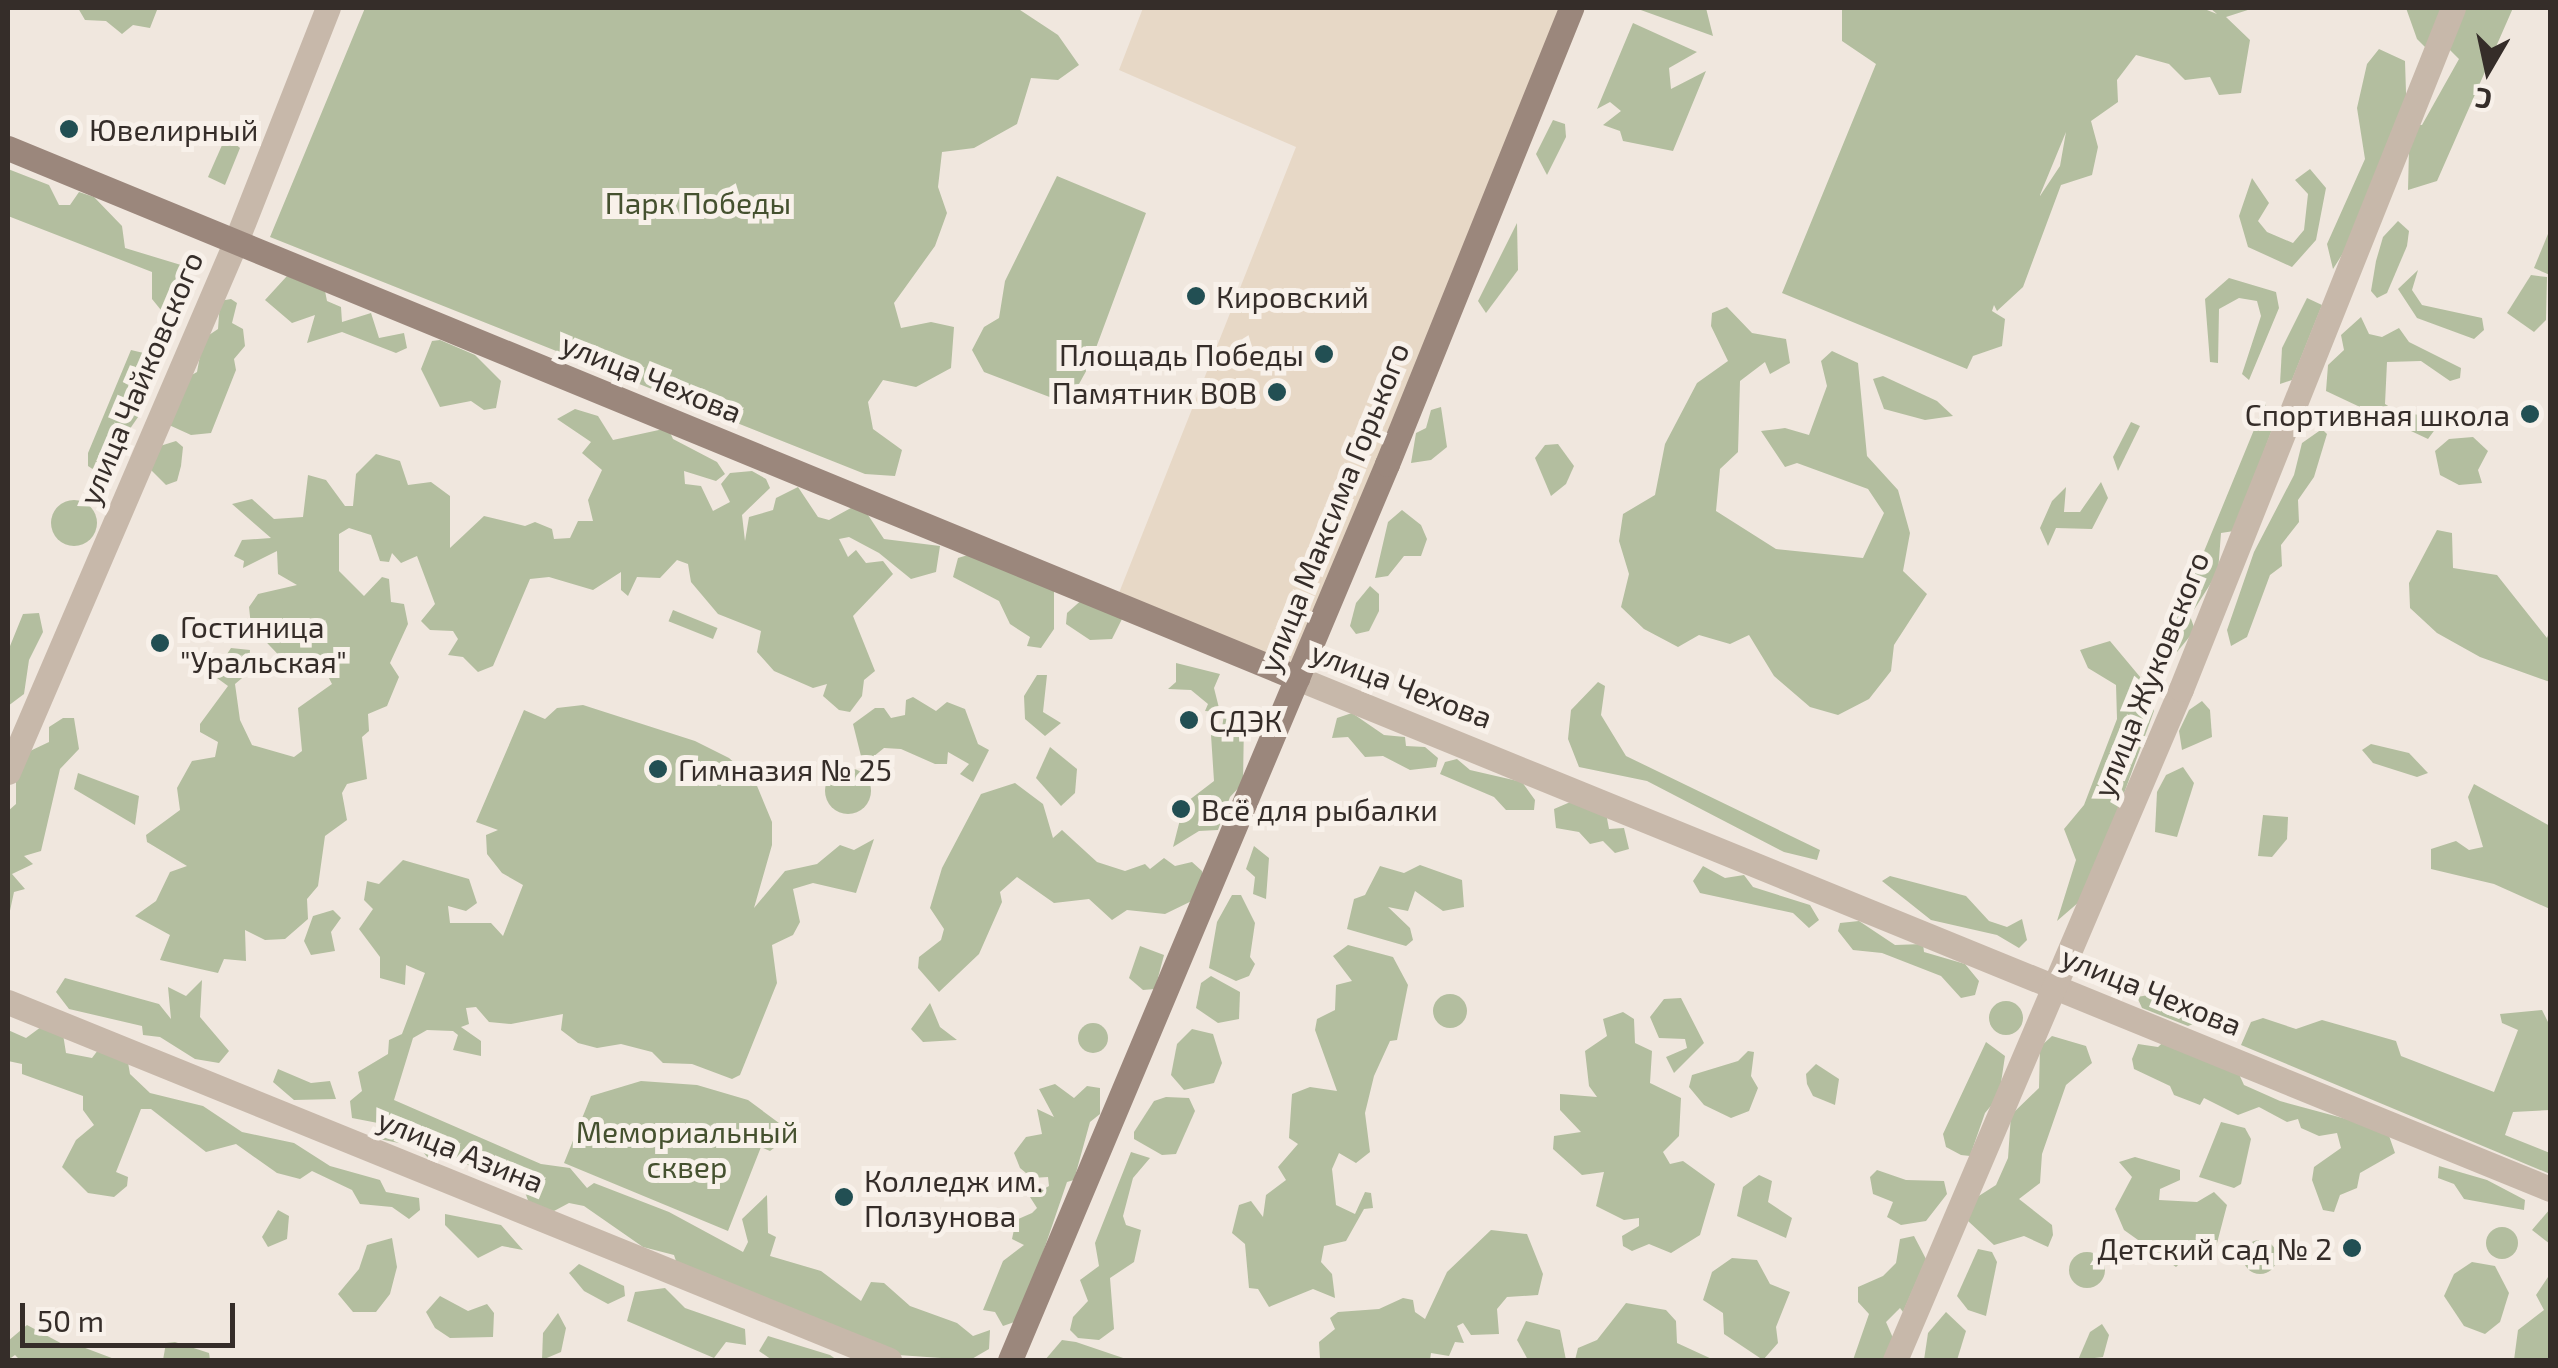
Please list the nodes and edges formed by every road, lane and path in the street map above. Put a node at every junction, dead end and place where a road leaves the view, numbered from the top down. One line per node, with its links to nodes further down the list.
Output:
1 (328, 8): 5 (street, улица Чайковского)
2 (1571, 8): 6 (main road, улица Максима Горького)
3 (2454, 8): 8 (street, улица Жуковского)
4 (8, 148): 5 (main road, улица Чехова)
5 (236, 241): 6 (main road, улица Чехова); 7 (street, улица Чайковского)
6 (1297, 678): 8 (street, улица Чехова); 12 (main road, улица Максима Горького)
7 (8, 772)
8 (2053, 985): 10 (street, улица Чехова); 13 (street, улица Жуковского)
9 (8, 1002): 11 (street, улица Азина)
10 (2550, 1189)
11 (889, 1360)
12 (1010, 1360)
13 (1895, 1360)

